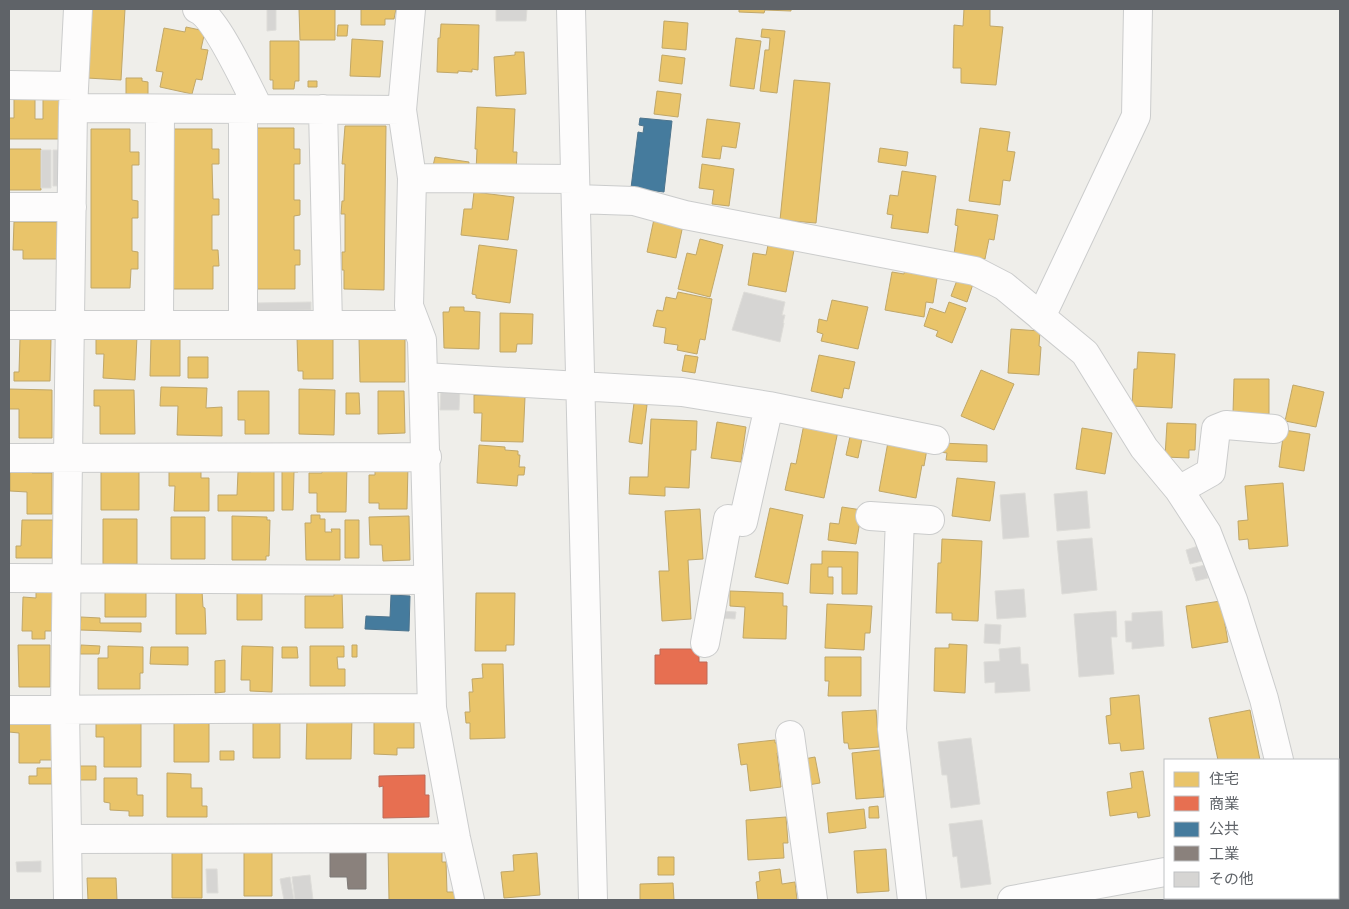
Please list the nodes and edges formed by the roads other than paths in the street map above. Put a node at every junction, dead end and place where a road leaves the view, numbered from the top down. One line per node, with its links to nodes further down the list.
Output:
1 (78, 9): 7 (street)
2 (197, 9): 9 (street)
3 (410, 9): 11 (street)
4 (571, 9): 13 (street)
5 (1138, 9): 16 (street)
6 (9, 85): 7 (street)
7 (73, 97): 8 (street); 15 (street)
8 (160, 109): 9 (street); 19 (street)
9 (251, 109): 10 (street); 20 (street)
10 (323, 109): 11 (street); 21 (street)
11 (402, 110): 12 (street)
12 (412, 178): 13 (street); 22 (street)
13 (576, 189): 16 (street); 24 (street)
14 (9, 207): 15 (street)
15 (72, 207): 18 (street)
16 (1041, 317): 31 (street)
17 (9, 325): 18 (street)
18 (70, 325): 19 (street); 30 (street)
19 (159, 325): 20 (street)
20 (242, 325): 21 (street)
21 (328, 325): 22 (street)
22 (416, 325): 23 (street)
23 (424, 377): 24 (street); 28 (street)
24 (581, 385): 25 (street); 49 (street)
25 (769, 406): 27 (street); 38 (street)
26 (1274, 429): 31 (street)
27 (935, 440)
28 (427, 457): 30 (street); 37 (street)
29 (9, 458): 30 (street)
30 (68, 458): 36 (street)
31 (1180, 490): 43 (street)
32 (870, 516): 33 (street)
33 (900, 518): 34 (street); 51 (street)
34 (930, 520)
35 (9, 578): 36 (street)
36 (66, 578): 37 (street); 40 (street)
37 (428, 580): 39 (street)
38 (705, 643)
39 (432, 708): 40 (street); 44 (street)
40 (66, 709): 41 (street); 45 (street)
41 (9, 710)
42 (790, 735): 50 (street)
43 (1279, 759)
44 (456, 838): 45 (street); 48 (street)
45 (68, 839): 47 (street)
46 (1164, 872): 52 (street)
47 (68, 900)
48 (470, 900)
49 (593, 900)
50 (812, 900)
51 (912, 900)
52 (1012, 900)

